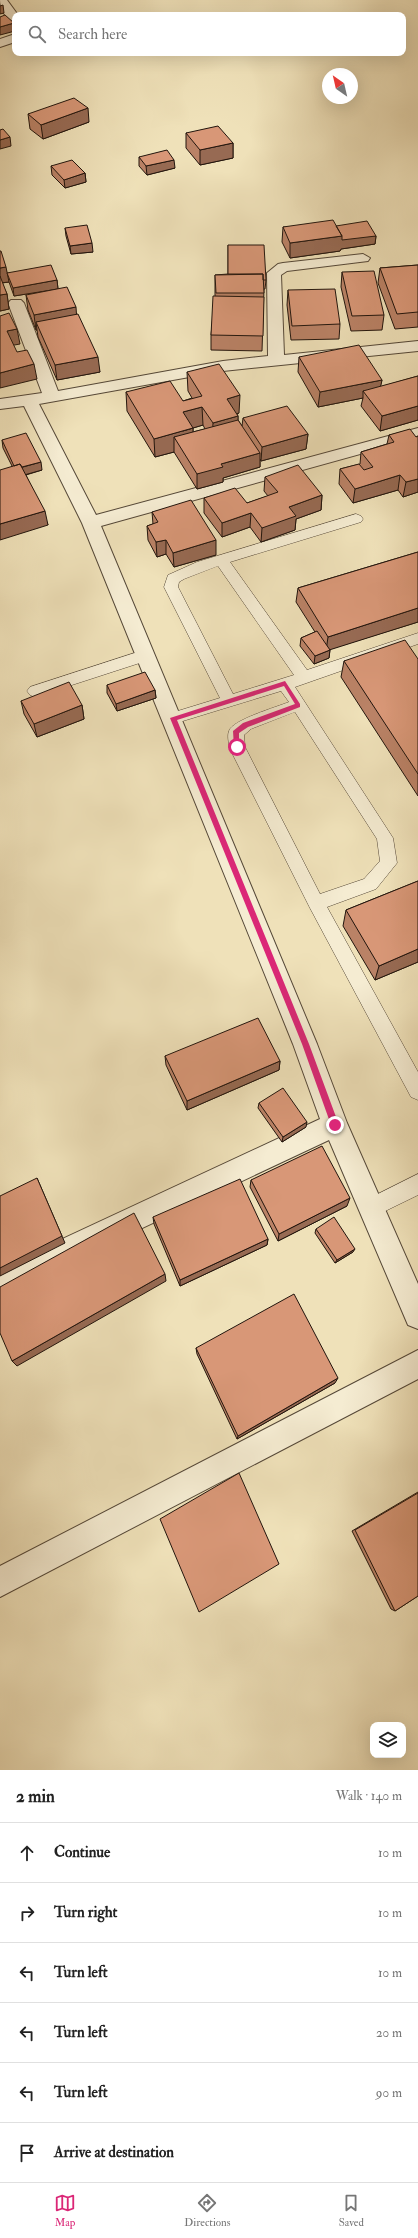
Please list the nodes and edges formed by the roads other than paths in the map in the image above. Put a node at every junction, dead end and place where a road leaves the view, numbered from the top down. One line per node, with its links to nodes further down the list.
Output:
1 (1, 0): 2 (street)
2 (12, 15)
3 (12, 39): 4 (street)
4 (0, 42)
5 (363, 258): 8 (street)
6 (16, 303): 9 (street)
7 (418, 346): 8 (street)
8 (276, 359): 9 (street)
9 (52, 398): 10 (street)
10 (29, 400): 11 (street); 14 (street)
11 (0, 404)
12 (418, 433): 14 (street)
13 (356, 519): 15 (lane)
14 (91, 523): 17 (street)
15 (221, 560): 18 (lane); 21 (lane)
16 (418, 638): 18 (lane)
17 (147, 655): 20 (lane); 23 (street)
18 (304, 677): 19 (lane)
19 (285, 684): 21 (lane); 22 (lane)
20 (35, 692)
21 (229, 701): 23 (lane)
22 (298, 705): 24 (lane); 24 (lane)
23 (173, 718): 26 (street)
24 (316, 903): 25 (lane)
25 (418, 1091)
26 (335, 1125): 28 (street); 29 (street)
27 (418, 1184): 28 (lane)
28 (371, 1208): 30 (street)
29 (0, 1282)
30 (418, 1315)
31 (418, 1364): 32 (street)
32 (0, 1582)

